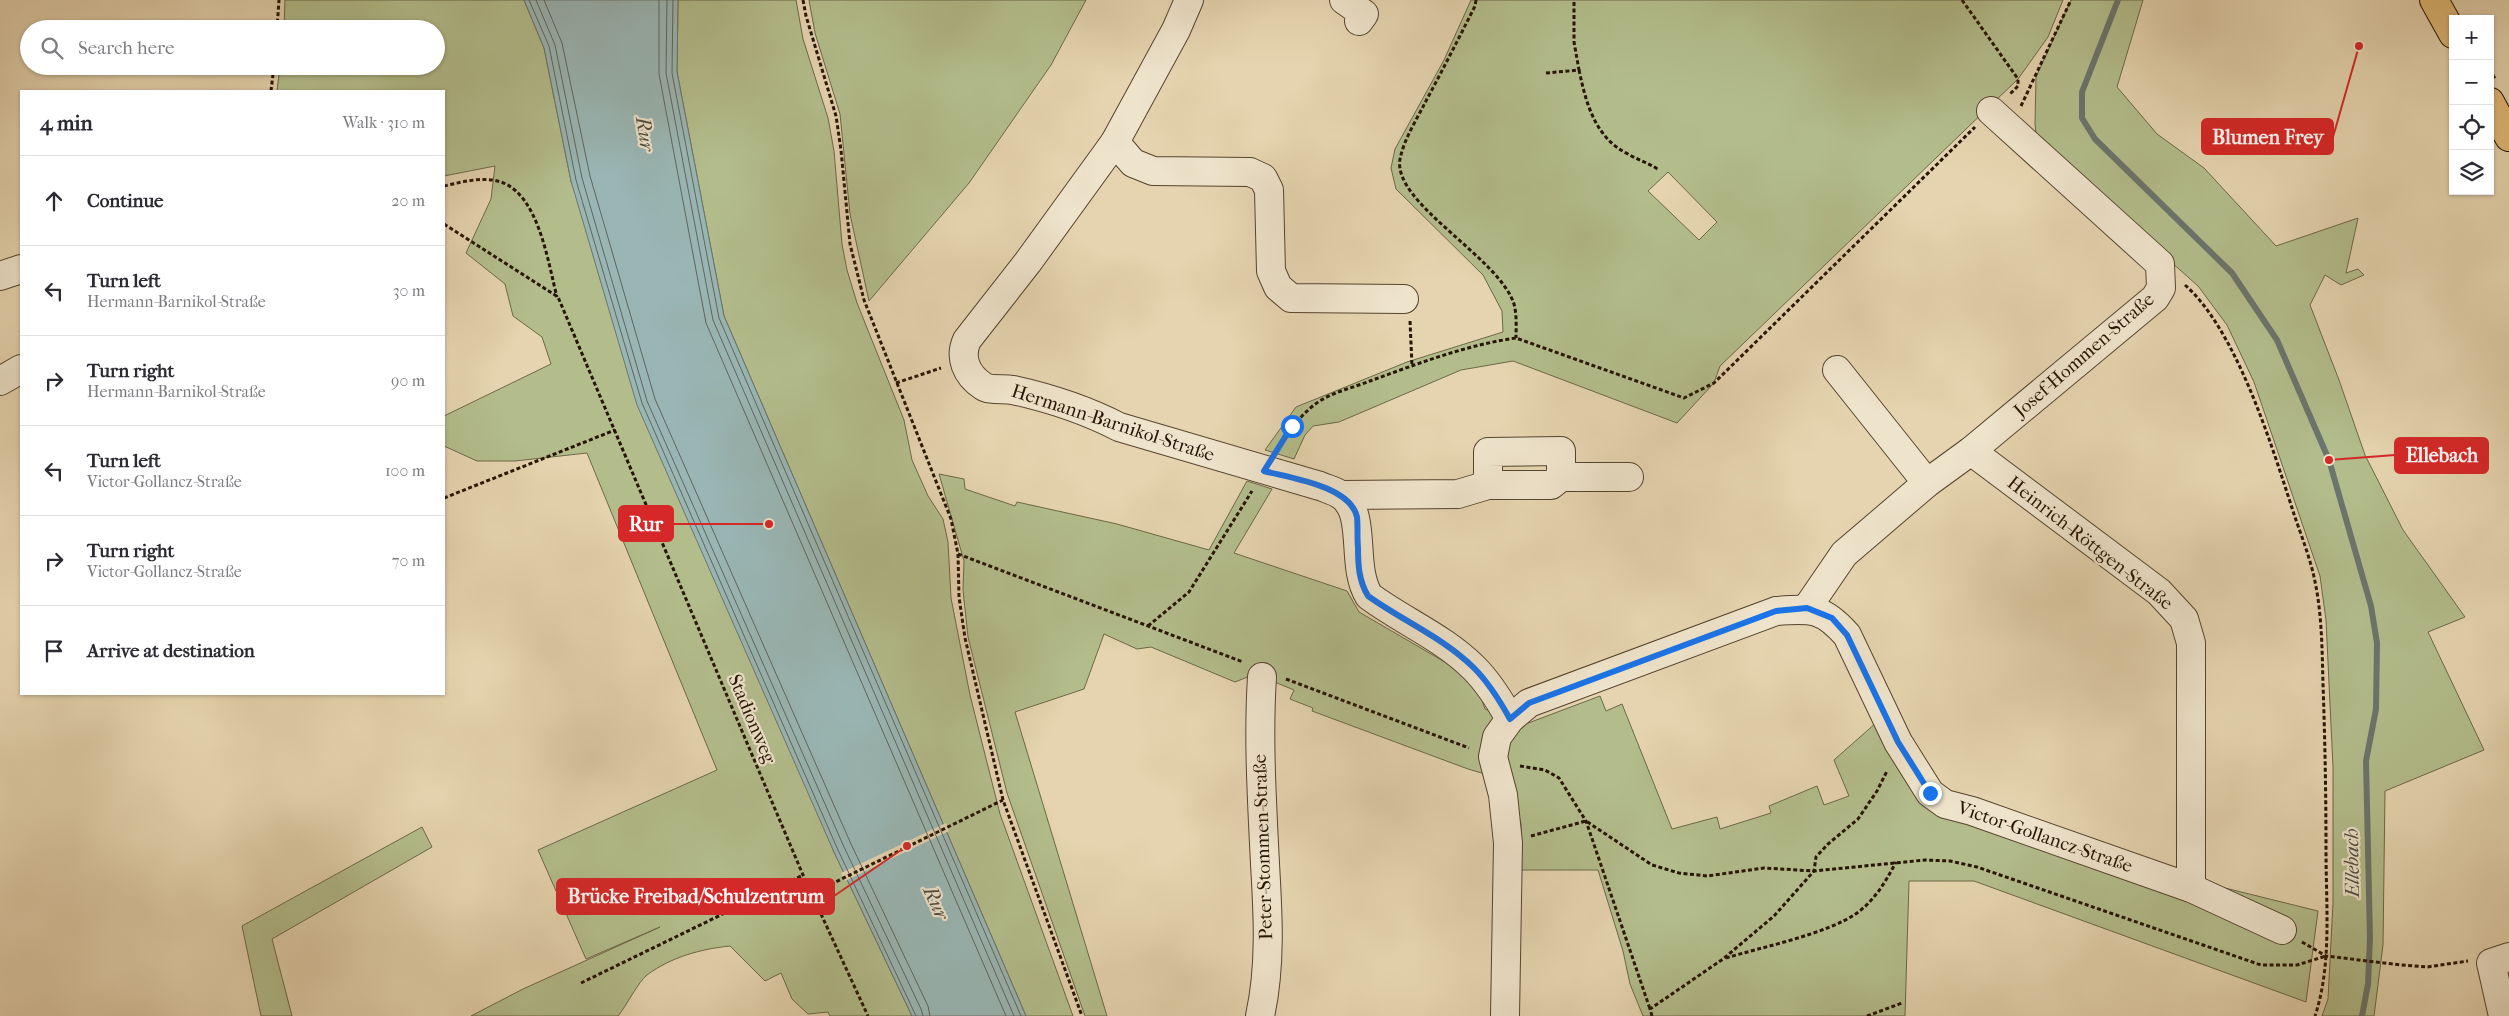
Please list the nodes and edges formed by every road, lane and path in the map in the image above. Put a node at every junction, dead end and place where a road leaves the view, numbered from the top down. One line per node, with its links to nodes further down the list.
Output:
1 (278, 0): 9 (path)
2 (803, 0): 33 (path)
3 (1189, 0): 18 (street)
4 (1476, 0): 27 (path)
5 (1574, 0): 11 (path)
6 (1962, 0): 16 (path)
7 (2071, 0): 16 (path)
8 (2434, 0): 10 (main road)
9 (277, 20)
10 (2449, 27)
11 (1579, 70): 12 (path); 19 (path)
12 (1546, 72)
13 (273, 75): 14 (path)
14 (271, 90)
15 (2492, 105): 17 (main road)
16 (2000, 120): 22 (street); 27 (path)
17 (2509, 137)
18 (1115, 142): 26 (street); 28 (street)
19 (1659, 170)
20 (445, 186): 25 (path, Stadionweg)
21 (445, 225): 25 (path)
22 (2160, 264): 35 (street, Josef-Hommen-Straße); 57 (path)
23 (20, 269): 24 (street)
24 (0, 276)
25 (558, 297): 34 (path, Stadionweg)
26 (1404, 299): 29 (path)
27 (1516, 338): 29 (path)
28 (963, 361): 33 (path); 36 (street, Hermann-Barnikol-Straße)
29 (1412, 366): 36 (path)
30 (20, 370): 32 (street)
31 (1837, 370): 38 (street)
32 (0, 381)
33 (896, 383): 41 (path)
34 (615, 430): 40 (path); 53 (path, Stadionweg)
35 (1971, 451): 38 (street, Josef-Hommen-Straße); 54 (street, Heinrich-Röttgen-Straße)
36 (1264, 471): 39 (street, Hermann-Barnikol-Straße); 43 (path)
37 (1629, 477): 39 (street)
38 (1927, 483): 42 (street, Josef-Hommen-Straße)
39 (1341, 495): 45 (street)
40 (445, 498)
41 (958, 554): 43 (path); 48 (path)
42 (1807, 608): 45 (street, Victor-Gollancz-Straße); 46 (street, Victor-Gollancz-Straße)
43 (1148, 626): 44 (path)
44 (1262, 672): 47 (path); 65 (street, Peter-Stommen-Straße)
45 (1510, 719): 47 (street, Victor-Gollancz-Straße)
46 (1898, 742): 52 (path); 54 (street, Victor-Gollancz-Straße)
47 (1494, 758): 49 (path); 50 (street, Victor-Gollancz-Straße)
48 (1003, 800): 55 (path); 64 (path)
49 (1586, 821): 50 (path); 52 (path); 62 (path)
50 (1508, 843): 66 (street, Victor-Gollancz-Straße)
51 (1896, 862): 52 (path); 57 (path); 58 (path)
52 (1814, 871): 58 (path)
53 (803, 874): 55 (path, Stadionweg); 60 (path)
54 (2192, 888): 56 (street, Victor-Gollancz-Straße)
55 (812, 892): 63 (path, Stadionweg)
56 (2282, 930)
57 (2326, 956): 59 (path); 69 (path)
58 (1723, 959): 62 (path)
59 (2500, 960): 70 (street)
60 (581, 982)
61 (1902, 1003): 68 (path)
62 (1650, 1009): 67 (path)
63 (868, 1016)
64 (1082, 1016)
65 (1260, 1016)
66 (1505, 1016)
67 (1652, 1016)
68 (1867, 1016)
69 (2315, 1016)
70 (2503, 1016)

